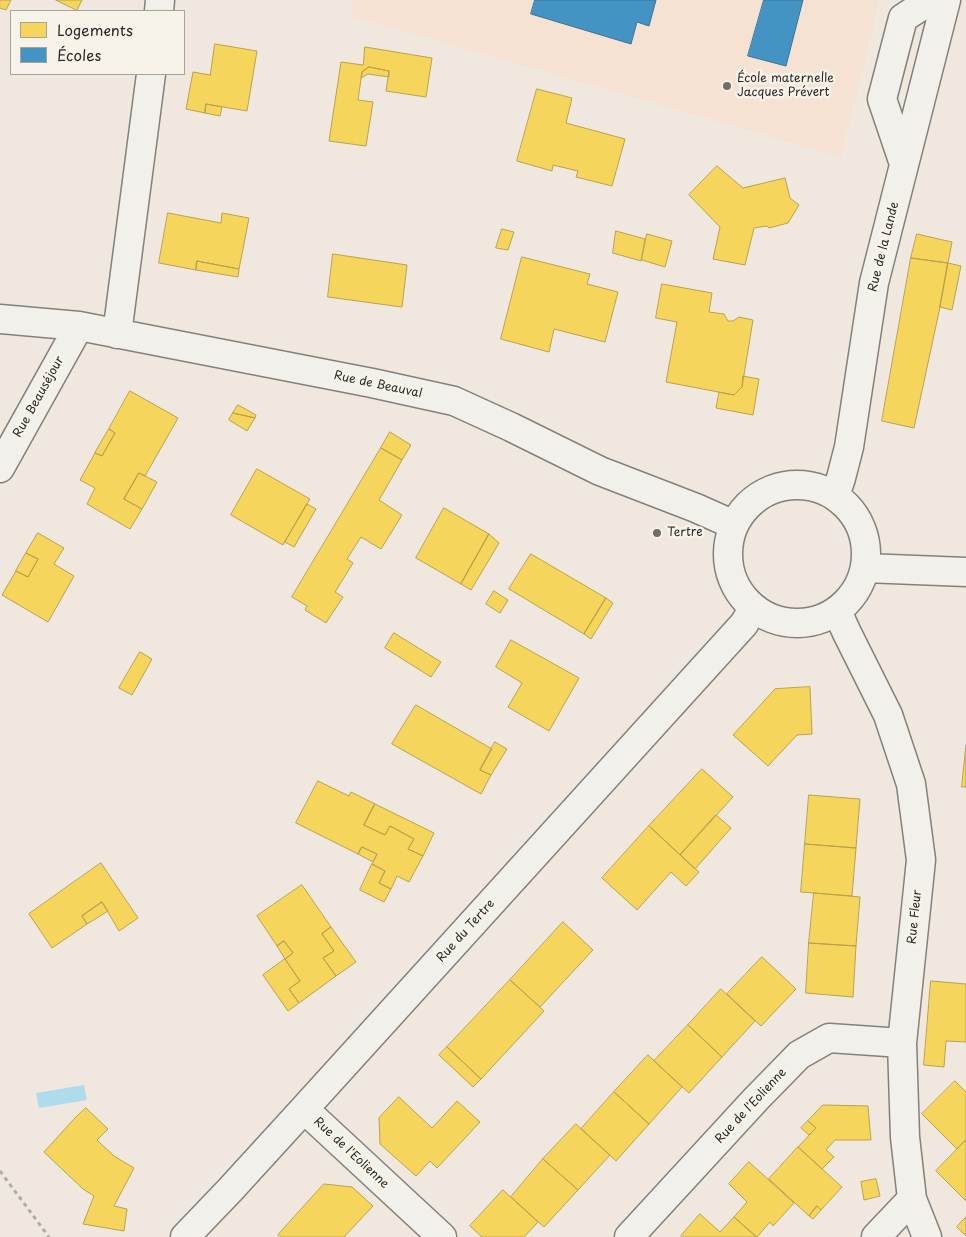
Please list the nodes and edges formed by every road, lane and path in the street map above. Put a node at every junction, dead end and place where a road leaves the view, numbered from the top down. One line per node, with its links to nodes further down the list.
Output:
1 (931, 0): 4 (street)
2 (946, 0): 4 (street, Rue de la Lande)
3 (151, 75): 7 (street)
4 (904, 164): 9 (street, Rue de la Lande)
5 (0, 319): 6 (street, Rue de Beauval)
6 (79, 326): 7 (street, Rue de Beauval); 8 (street, Rue Beauséjour)
7 (117, 334): 10 (street, Rue de Beauval)
8 (0, 468)
9 (834, 496): 10 (street); 11 (street)
10 (734, 525): 14 (street)
11 (865, 568): 12 (street); 13 (street)
12 (966, 572)
13 (837, 611): 14 (street); 15 (street, Rue Fleur)
14 (749, 616): 16 (street, Rue du Tertre)
15 (902, 1043): 18 (street, Rue Fleur); 22 (street, Rue de l'Eolienne)
16 (304, 1109): 20 (street, Rue du Tertre); 21 (street, Rue de l'Eolienne)
17 (0, 1171): 19 (path)
18 (912, 1200): 23 (street); 24 (street, Rue Fleur)
19 (49, 1237)
20 (185, 1237)
21 (442, 1237)
22 (629, 1237)
23 (876, 1237)
24 (926, 1237)

